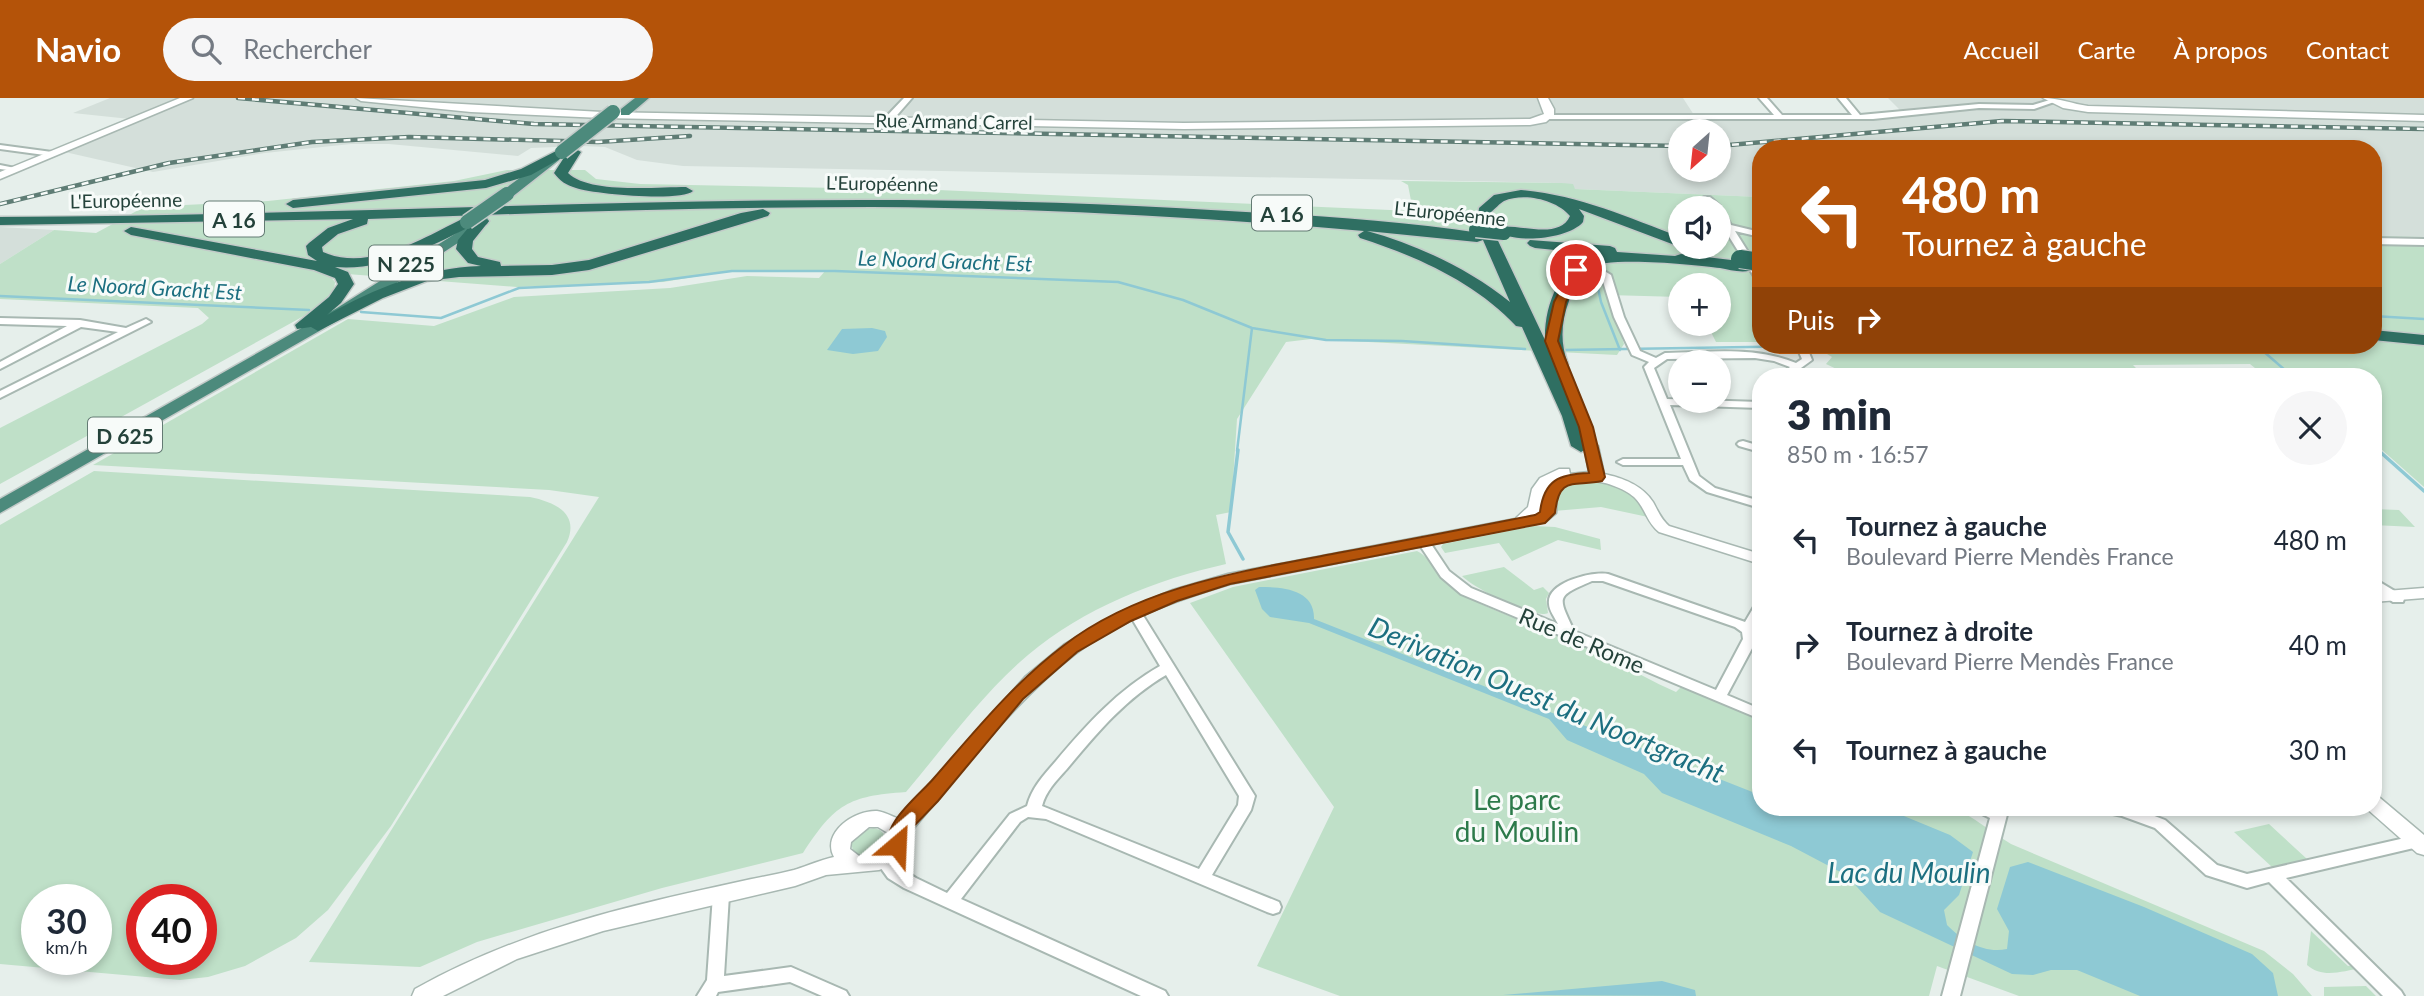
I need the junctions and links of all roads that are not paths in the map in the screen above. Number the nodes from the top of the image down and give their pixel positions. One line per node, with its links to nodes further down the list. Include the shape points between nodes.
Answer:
1 (188, 98): 17 (street)
2 (361, 98): 14 (street, Rue Armand Carrel, via 529,112)
3 (643, 98): 9 (highway, N 225)
4 (908, 98): 14 (street)
5 (1543, 98): 10 (street, via 1550,110)
6 (1763, 98): 11 (street)
7 (1842, 98): 12 (street)
8 (2050, 99): 12 (street, via 2034,107 1975,106); 13 (street, via 2088,109)
9 (624, 105): 16 (highway, N 225)
10 (1548, 117): 11 (street); 14 (street, Rue Armand Carrel, via 1522,123 1277,126)
11 (1780, 117): 12 (street)
12 (1858, 117)
13 (2424, 118)
14 (888, 120)
15 (0, 147): 17 (street)
16 (568, 152): 21 (highway, via 562,177 594,188); 24 (highway, via 526,172 480,185 250,208); 25 (highway, N 225, bridge)
17 (52, 154): 19 (street)
18 (0, 167): 19 (street)
19 (16, 169): 20 (street)
20 (0, 176)
21 (921, 201): 22 (highway, L'Européenne / A 16); 23 (highway, L'Européenne / A 16); 24 (highway, L'Européenne / A 16, via 660,199); 28 (highway, L'Européenne / A 16, via 1114,203); 47 (highway, via 775,211 719,223 586,266 429,276 390,288)
22 (583, 207): 25 (highway, L'Européenne / A 16); 25 (highway, via 640,211 655,216 660,224 649,241 611,256 559,266 516,267 484,264 467,256 465,243)
23 (1218, 215): 28 (highway, L'Européenne / A 16); 53 (highway, via 1342,229 1404,248 1502,303 1519,317)
24 (99, 216): 26 (highway, L'Européenne / A 16)
25 (473, 218): 25 (highway, via 418,246 377,259 336,262 314,252 324,237 360,222 385,217); 26 (highway, L'Européenne / A 16); 42 (highway, N 225); 43 (highway, N 225)
26 (0, 219): 47 (highway, via 128,230 318,266 342,275 346,282 341,294)
27 (1731, 228): 30 (street)
28 (1476, 231): 31 (highway, L'Européenne / A 16)
29 (1731, 231): 38 (street)
30 (1752, 232)
31 (1504, 234): 35 (highway, L'Européenne / A 16); 39 (highway, L'Européenne / A 16); 59 (highway, via 1558,232 1573,225 1577,216 1561,203 1526,197 1501,202 1489,217)
32 (1668, 238): 53 (highway, via 1548,196 1514,194 1490,203 1484,211 1484,226)
33 (2382, 241): 34 (street)
34 (2424, 242)
35 (1668, 251)
36 (1668, 255): 59 (highway, via 1592,260 1576,270 1551,334)
37 (1728, 259): 40 (highway, L'Européenne / A 16)
38 (1752, 260)
39 (1752, 263)
40 (1752, 263)
41 (1606, 275): 54 (street)
42 (378, 289): 47 (highway, D 625)
43 (344, 301): 47 (highway, D 625)
44 (0, 321): 46 (street)
45 (145, 322): 49 (street)
46 (80, 323): 49 (street); 57 (street)
47 (310, 325): 69 (highway, D 625); 71 (highway, D 625)
48 (2382, 329): 50 (highway)
49 (127, 331): 60 (street)
50 (2424, 332)
51 (2382, 336): 52 (highway)
52 (2424, 340)
53 (1538, 344): 64 (highway)
54 (1635, 350): 56 (street)
55 (1806, 354): 58 (street, via 1808,359)
56 (1655, 361): 58 (street, via 1668,356 1760,355); 61 (street, via 1648,369)
57 (0, 366)
58 (1798, 367)
59 (1564, 376): 64 (highway, via 1583,421)
60 (0, 395)
61 (1662, 402): 62 (street); 66 (street)
62 (1752, 405)
63 (1743, 444): 65 (street)
64 (1586, 446): 68 (street)
65 (1752, 447)
66 (1687, 462): 67 (street); 70 (street, via 1694,478 1707,488)
67 (1623, 463)
68 (1590, 474): 72 (street, via 1557,485 1550,493 1544,518); 73 (street, via 1636,484 1669,524)
69 (0, 495)
70 (1752, 502)
71 (0, 507)
72 (1423, 541): 80 (street, via 1228,579); 81 (street, Rue de Rome, via 1456,584)
73 (1752, 556)
74 (2382, 588): 76 (street)
75 (2424, 593): 76 (street)
76 (2395, 597): 77 (street); 78 (street)
77 (2382, 598)
78 (2424, 599)
79 (1557, 609): 81 (street, via 1551,618); 83 (street, via 1557,593 1598,576); 84 (street)
80 (1134, 612): 85 (street); 92 (street, via 1079,643 1038,674 919,808)
81 (1538, 621): 84 (street, Rue de Rome)
82 (1752, 624): 83 (street)
83 (1746, 627): 86 (street, via 1750,639)
84 (1569, 634): 86 (street, Rue de Rome)
85 (1168, 668): 88 (street, via 1130,692 1094,724 1038,793); 99 (street, via 1248,798)
86 (1719, 697): 87 (street, Rue de Rome)
87 (1752, 711)
88 (1034, 810): 99 (street); 101 (street, via 1016,818)
89 (2382, 811): 93 (street)
90 (1999, 816): 103 (street)
91 (2139, 816): 98 (street, via 2160,824 2218,873 2252,882)
92 (892, 827): 94 (street, via 869,819 857,823 843,834); 95 (street, via 896,847)
93 (2421, 844): 98 (street)
94 (839, 846): 96 (street, via 843,857); 97 (street)
95 (883, 860): 96 (street); 101 (street, via 901,878)
96 (857, 865): 97 (street)
97 (809, 873): 100 (street)
98 (2274, 877): 109 (street)
99 (1202, 878): 102 (street)
100 (721, 895): 104 (street); 106 (street, via 536,941 477,965)
101 (950, 901): 105 (street)
102 (1273, 907)
103 (1961, 959): 108 (street)
104 (710, 990): 107 (street, via 792,974)
105 (1156, 995)
106 (423, 996)
107 (840, 996)
108 (1951, 996)
109 (2395, 996)

